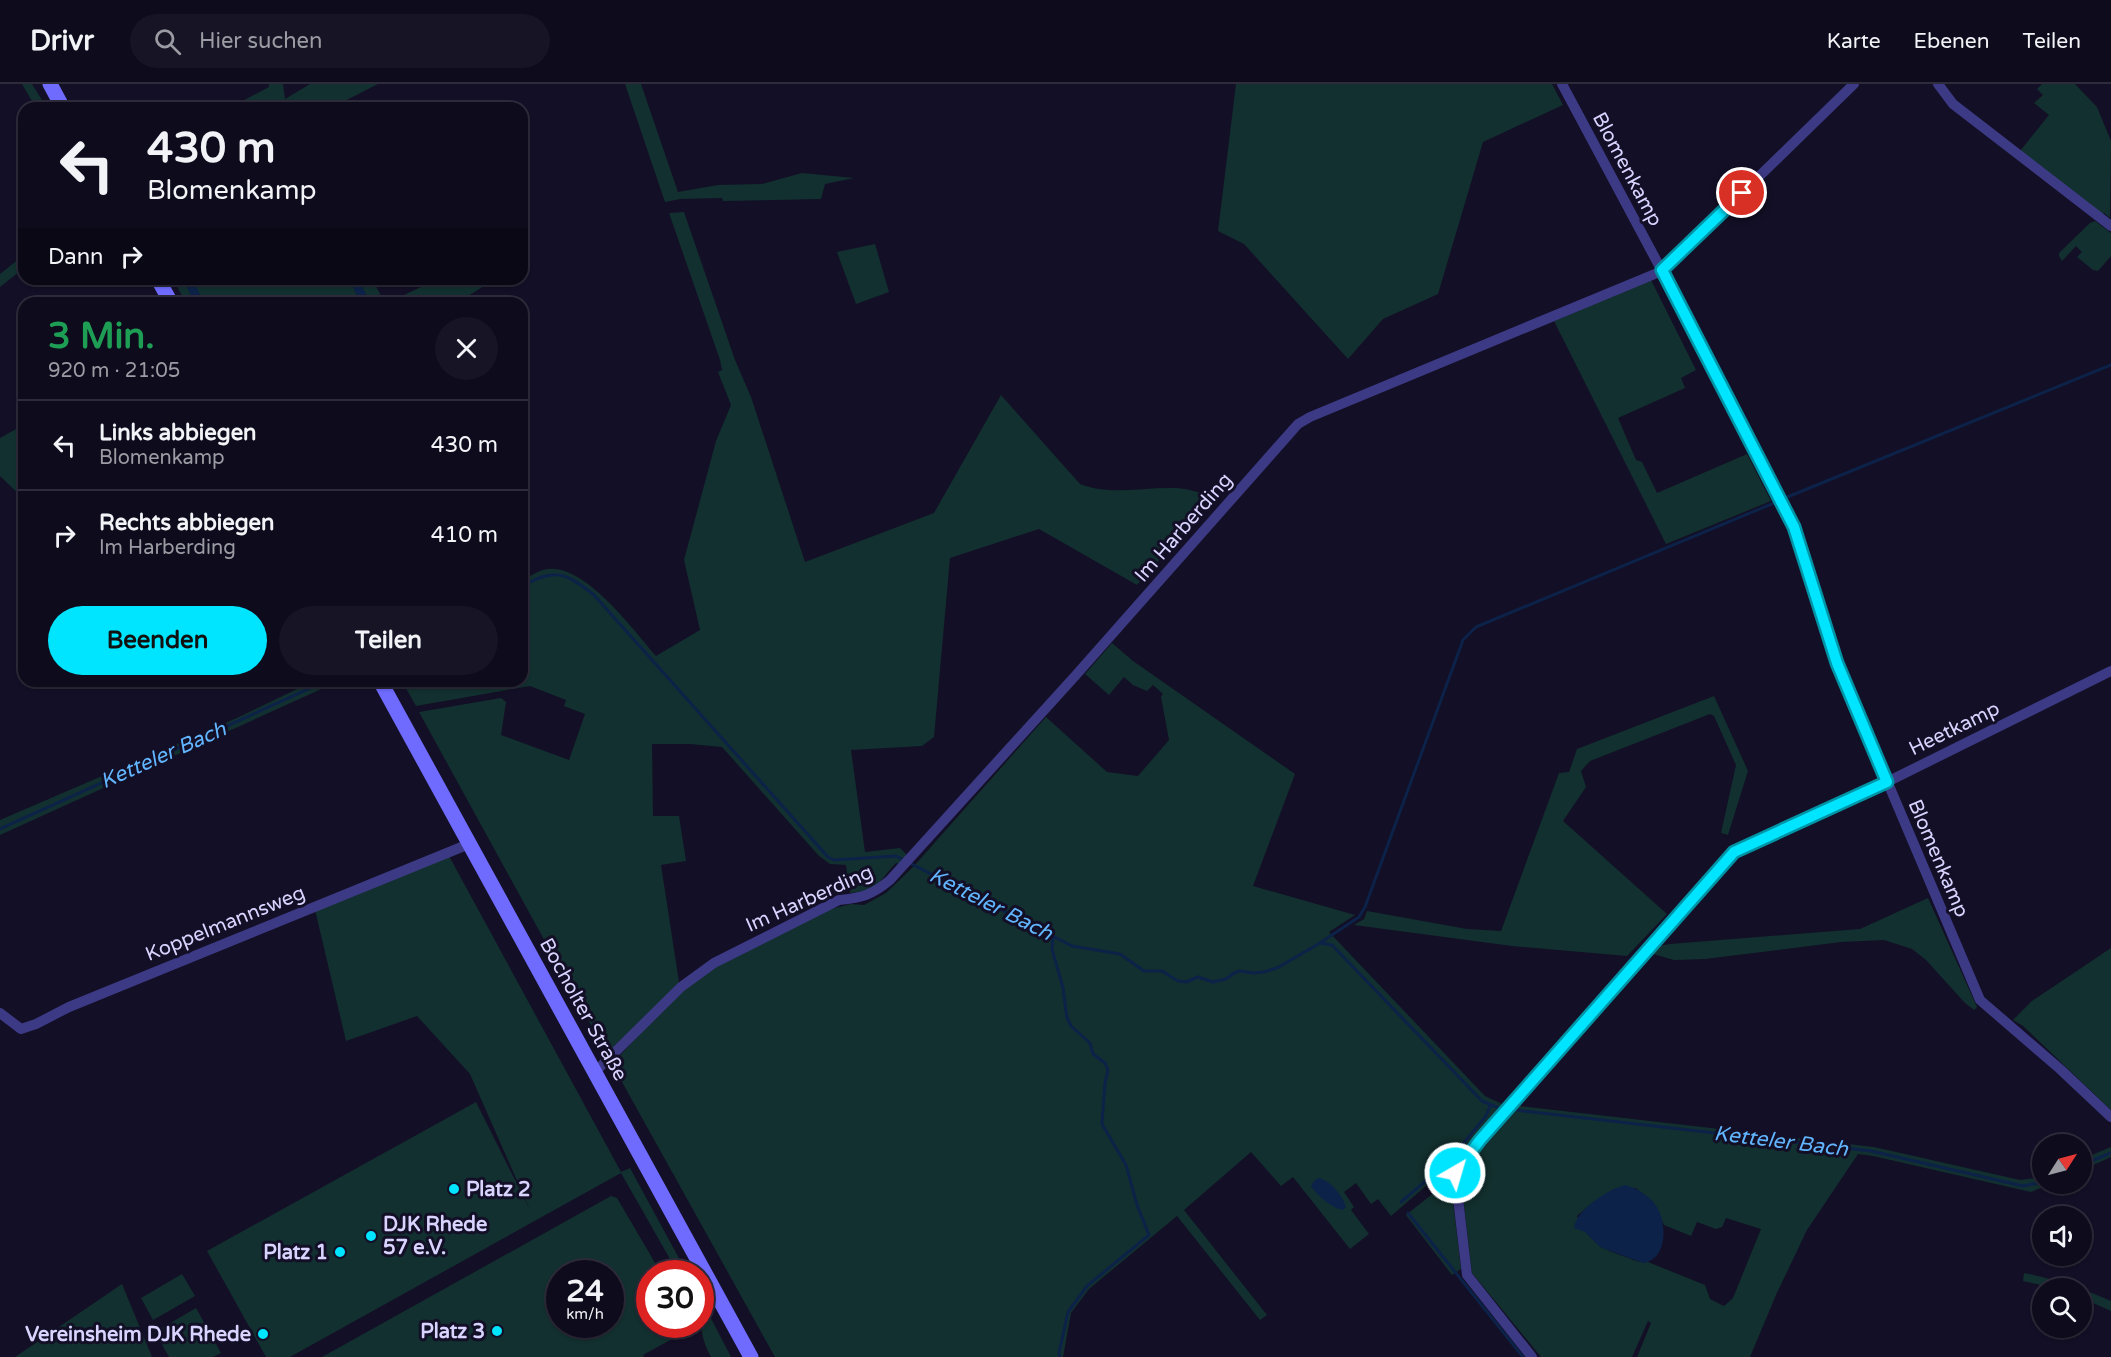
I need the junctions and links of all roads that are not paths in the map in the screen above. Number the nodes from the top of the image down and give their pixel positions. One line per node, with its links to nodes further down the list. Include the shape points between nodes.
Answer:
1 (50, 84): 5 (main road)
2 (1562, 84): 7 (street, Blomenkamp)
3 (1854, 84): 7 (street, Im Harberding)
4 (1938, 84): 6 (street, via 1953,104)
5 (60, 102)
6 (2111, 226)
7 (1662, 270): 10 (street, Blomenkamp, via 1794,527 1837,663); 13 (street, Im Harberding, via 1298,424 1084,666 875,892 839,900 714,963 681,987)
8 (2111, 671): 10 (street, Heetkamp)
9 (383, 687): 11 (main road, Bocholter Straße)
10 (1887, 782): 14 (street, Blomenkamp, via 1980,1000); 16 (street, Heetkamp, via 1734,852 1455,1173 1467,1275)
11 (469, 844): 12 (street, Koppelmannsweg, via 69,1007 36,1024 21,1029); 13 (main road, Bocholter Straße)
12 (0, 1013)
13 (595, 1072): 15 (main road, Bocholter Straße)
14 (2111, 1117)
15 (751, 1357)
16 (1533, 1357)

